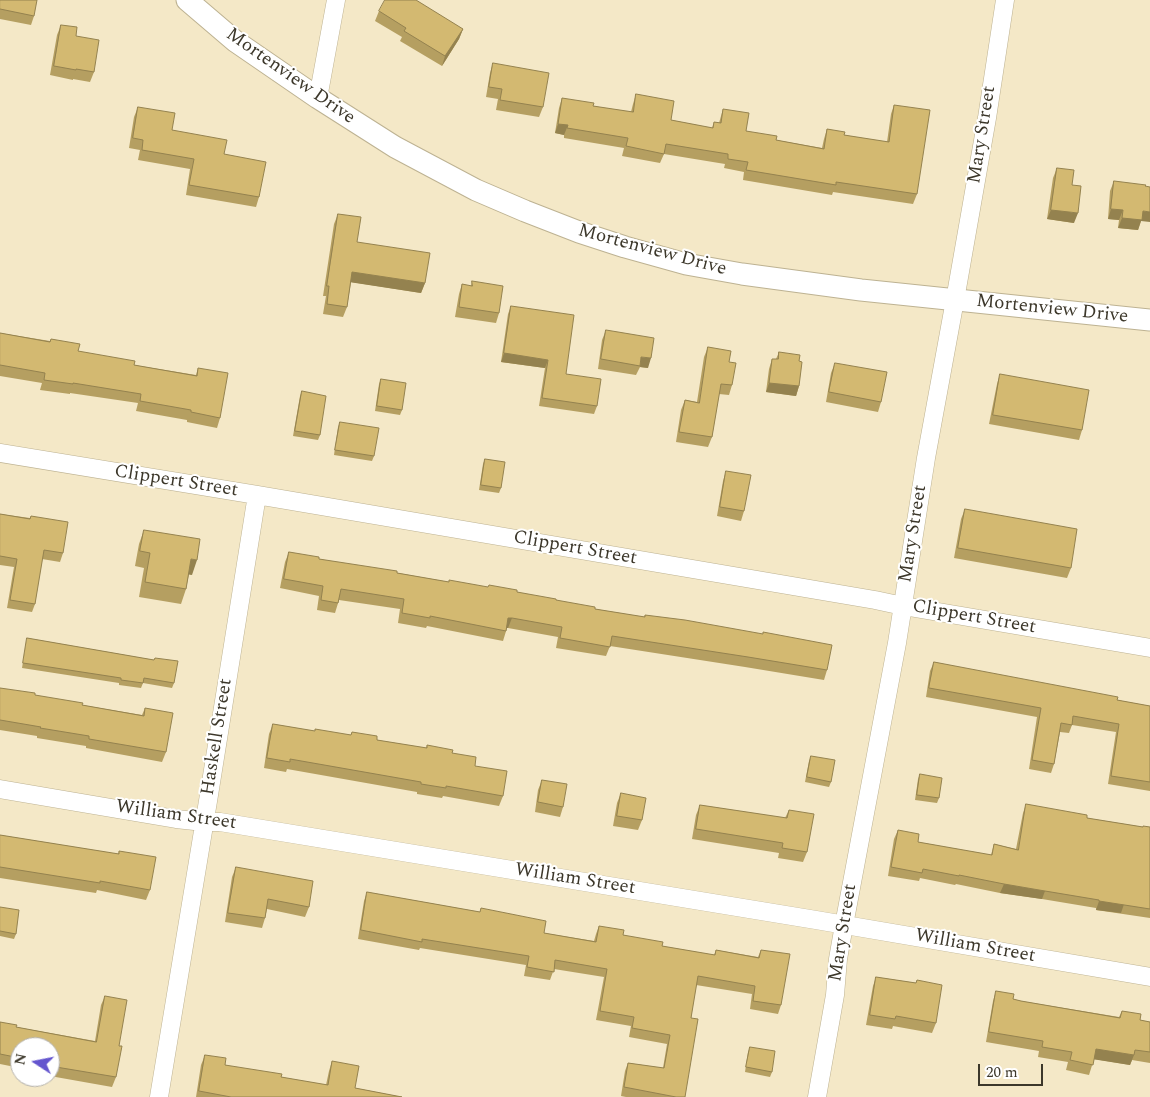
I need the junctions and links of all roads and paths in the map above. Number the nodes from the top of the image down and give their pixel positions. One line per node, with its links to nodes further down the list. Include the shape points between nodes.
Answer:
1 (187, 0): 4 (street, Mortenview Drive, via 235,41)
2 (336, 0): 4 (street)
3 (1005, 0): 5 (street, Mary Street)
4 (318, 98): 5 (street, Mortenview Drive, via 395,148 476,190 534,215 625,247 686,264 742,274)
5 (956, 300): 6 (street, Mortenview Drive); 9 (street, Mary Street, via 926,458)
6 (1150, 320)
7 (0, 453): 8 (street, Clippert Street)
8 (257, 495): 9 (street, Clippert Street); 12 (street, Haskell Street)
9 (903, 606): 10 (street, Clippert Street); 13 (street, Mary Street)
10 (1150, 648)
11 (0, 789): 12 (street, William Street)
12 (204, 822): 13 (street, William Street, via 220,822); 15 (street, Haskell Street)
13 (844, 925): 14 (street, William Street); 16 (street, Mary Street)
14 (1150, 977)
15 (158, 1097)
16 (818, 1097)

